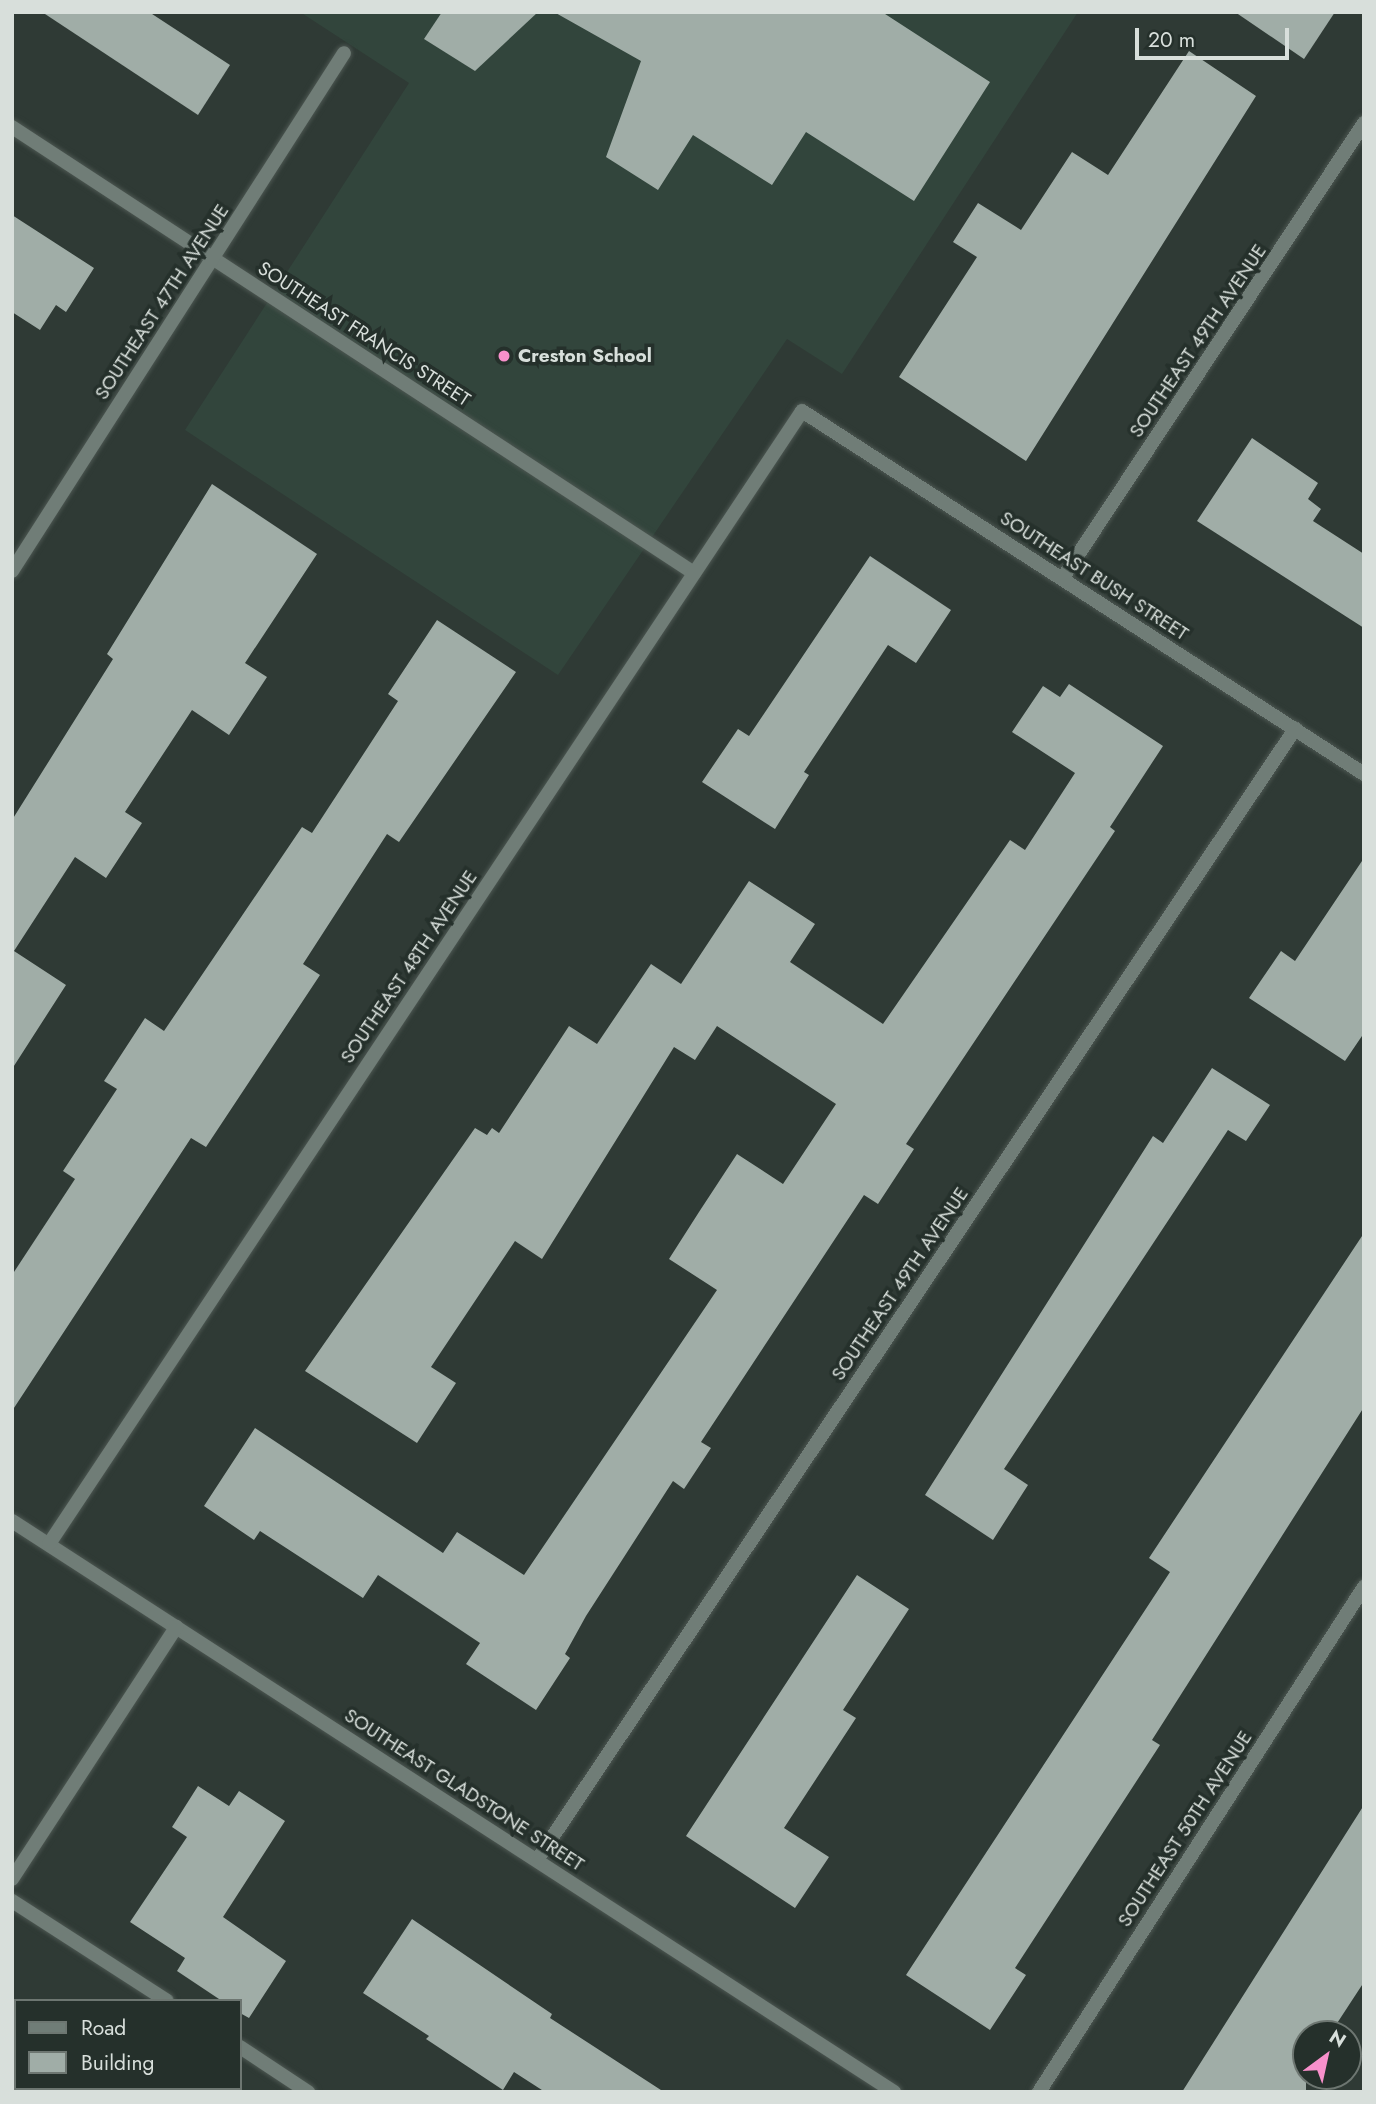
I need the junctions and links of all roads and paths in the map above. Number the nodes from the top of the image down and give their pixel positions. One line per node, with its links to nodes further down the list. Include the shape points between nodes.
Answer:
1 (344, 53): 4 (street, SOUTHEAST 47TH AVENUE)
2 (1364, 123): 8 (street, SOUTHEAST 49TH AVENUE)
3 (12, 127): 4 (street, SOUTHEAST FRANCIS STREET)
4 (213, 258): 6 (street, SOUTHEAST 47TH AVENUE); 7 (street, SOUTHEAST FRANCIS STREET)
5 (802, 411): 7 (street, SOUTHEAST 48TH AVENUE); 8 (street, SOUTHEAST BUSH STREET)
6 (12, 571)
7 (694, 573): 12 (street, SOUTHEAST 48TH AVENUE)
8 (1062, 579): 9 (street, SOUTHEAST BUSH STREET)
9 (1294, 729): 10 (street, SOUTHEAST BUSH STREET); 15 (street, SOUTHEAST 49TH AVENUE)
10 (1364, 774)
11 (12, 1521): 12 (street, SOUTHEAST GLADSTONE STREET)
12 (49, 1544): 14 (street, SOUTHEAST GLADSTONE STREET)
13 (1364, 1587): 22 (street, SOUTHEAST 50TH AVENUE)
14 (176, 1627): 15 (street, SOUTHEAST GLADSTONE STREET); 16 (street)
15 (537, 1860): 21 (street, SOUTHEAST GLADSTONE STREET)
16 (12, 1879)
17 (12, 1900): 18 (street)
18 (164, 1999)
19 (242, 2048): 20 (street)
20 (309, 2092)
21 (894, 2092)
22 (1039, 2092)

